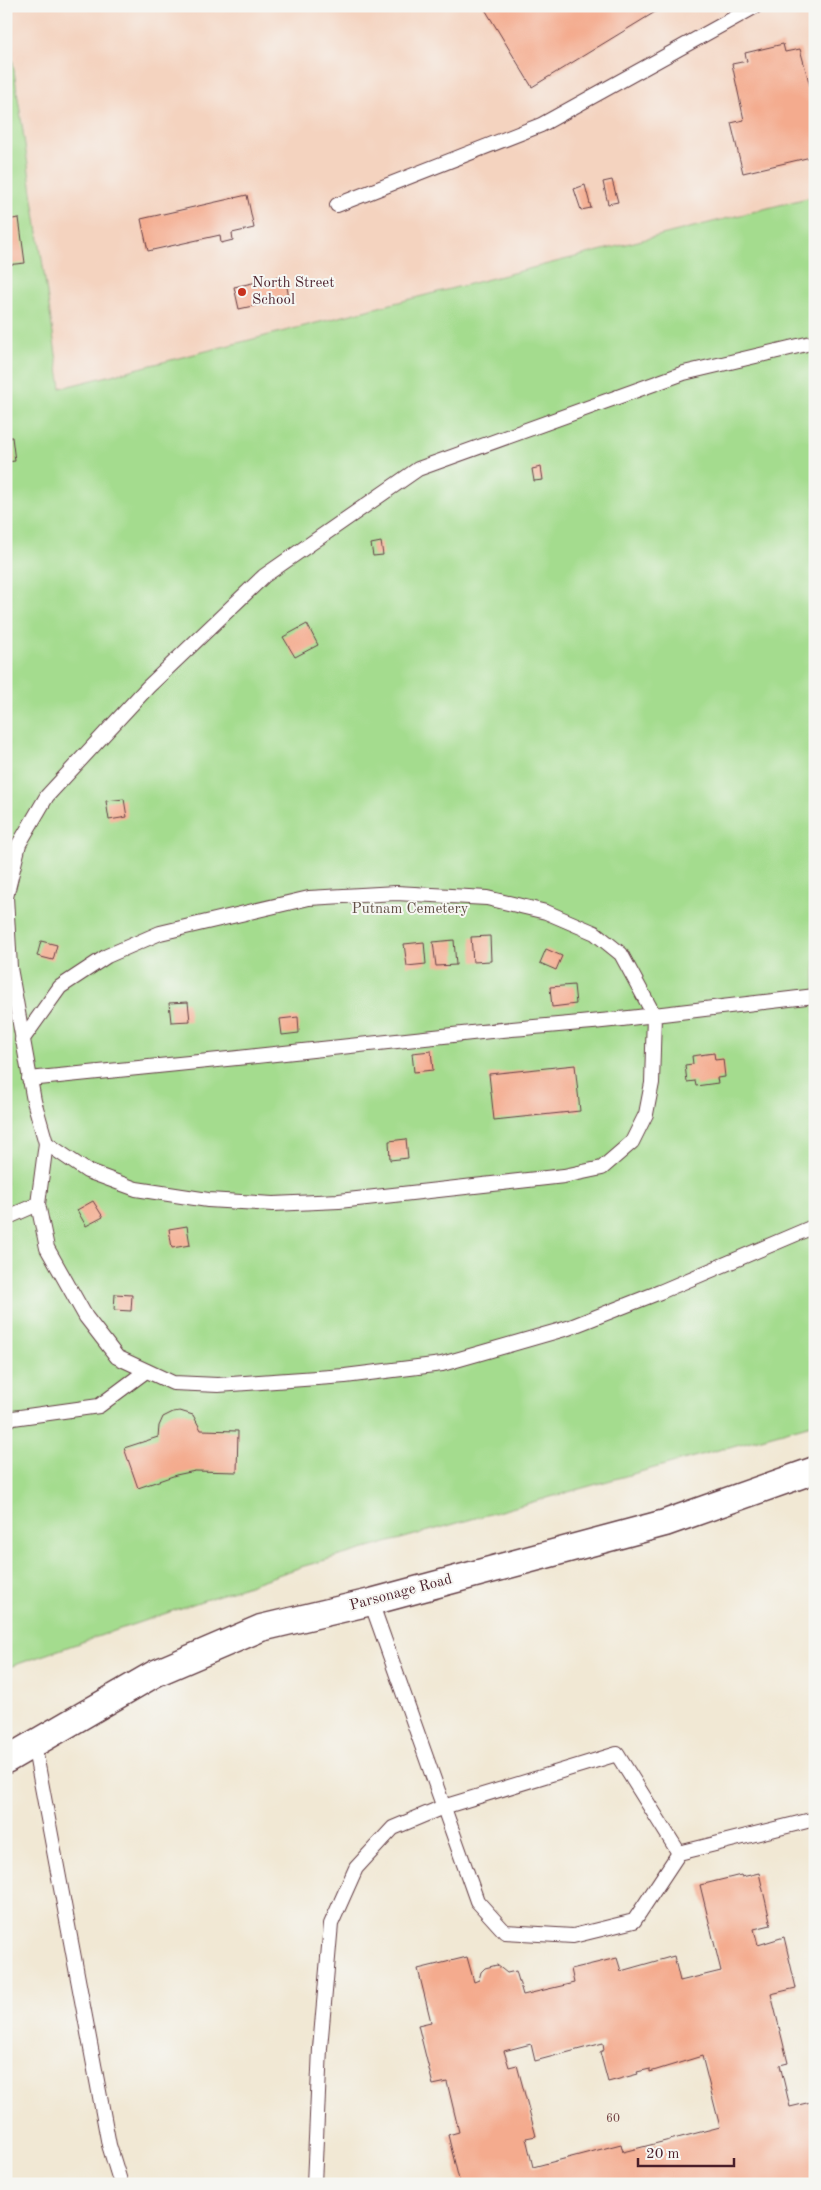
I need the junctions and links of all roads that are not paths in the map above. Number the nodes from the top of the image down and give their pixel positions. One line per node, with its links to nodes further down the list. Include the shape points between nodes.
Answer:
1 (756, 6): 2 (lane, via 541,125)
2 (337, 205)
3 (815, 342): 6 (lane, via 684,374 418,469 264,576 148,687 48,796 19,844 6,897 10,968)
4 (815, 996): 5 (lane)
5 (654, 1015): 6 (lane, via 621,954 595,933 546,912 487,898 396,894 309,898 160,933 107,956 60,987); 7 (lane); 8 (lane, via 652,1083 646,1114 632,1142 602,1168 564,1176 339,1201 273,1204 208,1200 136,1189 87,1171)
6 (22, 1040): 7 (lane)
7 (29, 1079): 8 (lane)
8 (46, 1143): 9 (lane)
9 (38, 1204): 10 (lane); 12 (lane, via 47,1248 86,1317 117,1358)
10 (6, 1218)
11 (815, 1226): 12 (lane, via 568,1328 442,1364 345,1376 218,1385 173,1383)
12 (146, 1371): 13 (lane, via 98,1406)
13 (6, 1419)
14 (815, 1470): 15 (street, Parsonage Road, via 664,1523)
15 (371, 1602): 16 (street, Parsonage Road, via 261,1628 156,1673); 18 (lane)
16 (34, 1744): 17 (street, Parsonage Road); 21 (lane, via 109,2145)
17 (6, 1760)
18 (443, 1807): 20 (lane, via 617,1754); 20 (lane, via 476,1901 504,1932 573,1936 634,1921); 22 (lane, via 393,1828 356,1868 331,1924 320,2048)
19 (815, 1819): 20 (lane)
20 (679, 1853)
21 (121, 2184)
22 (314, 2184)

